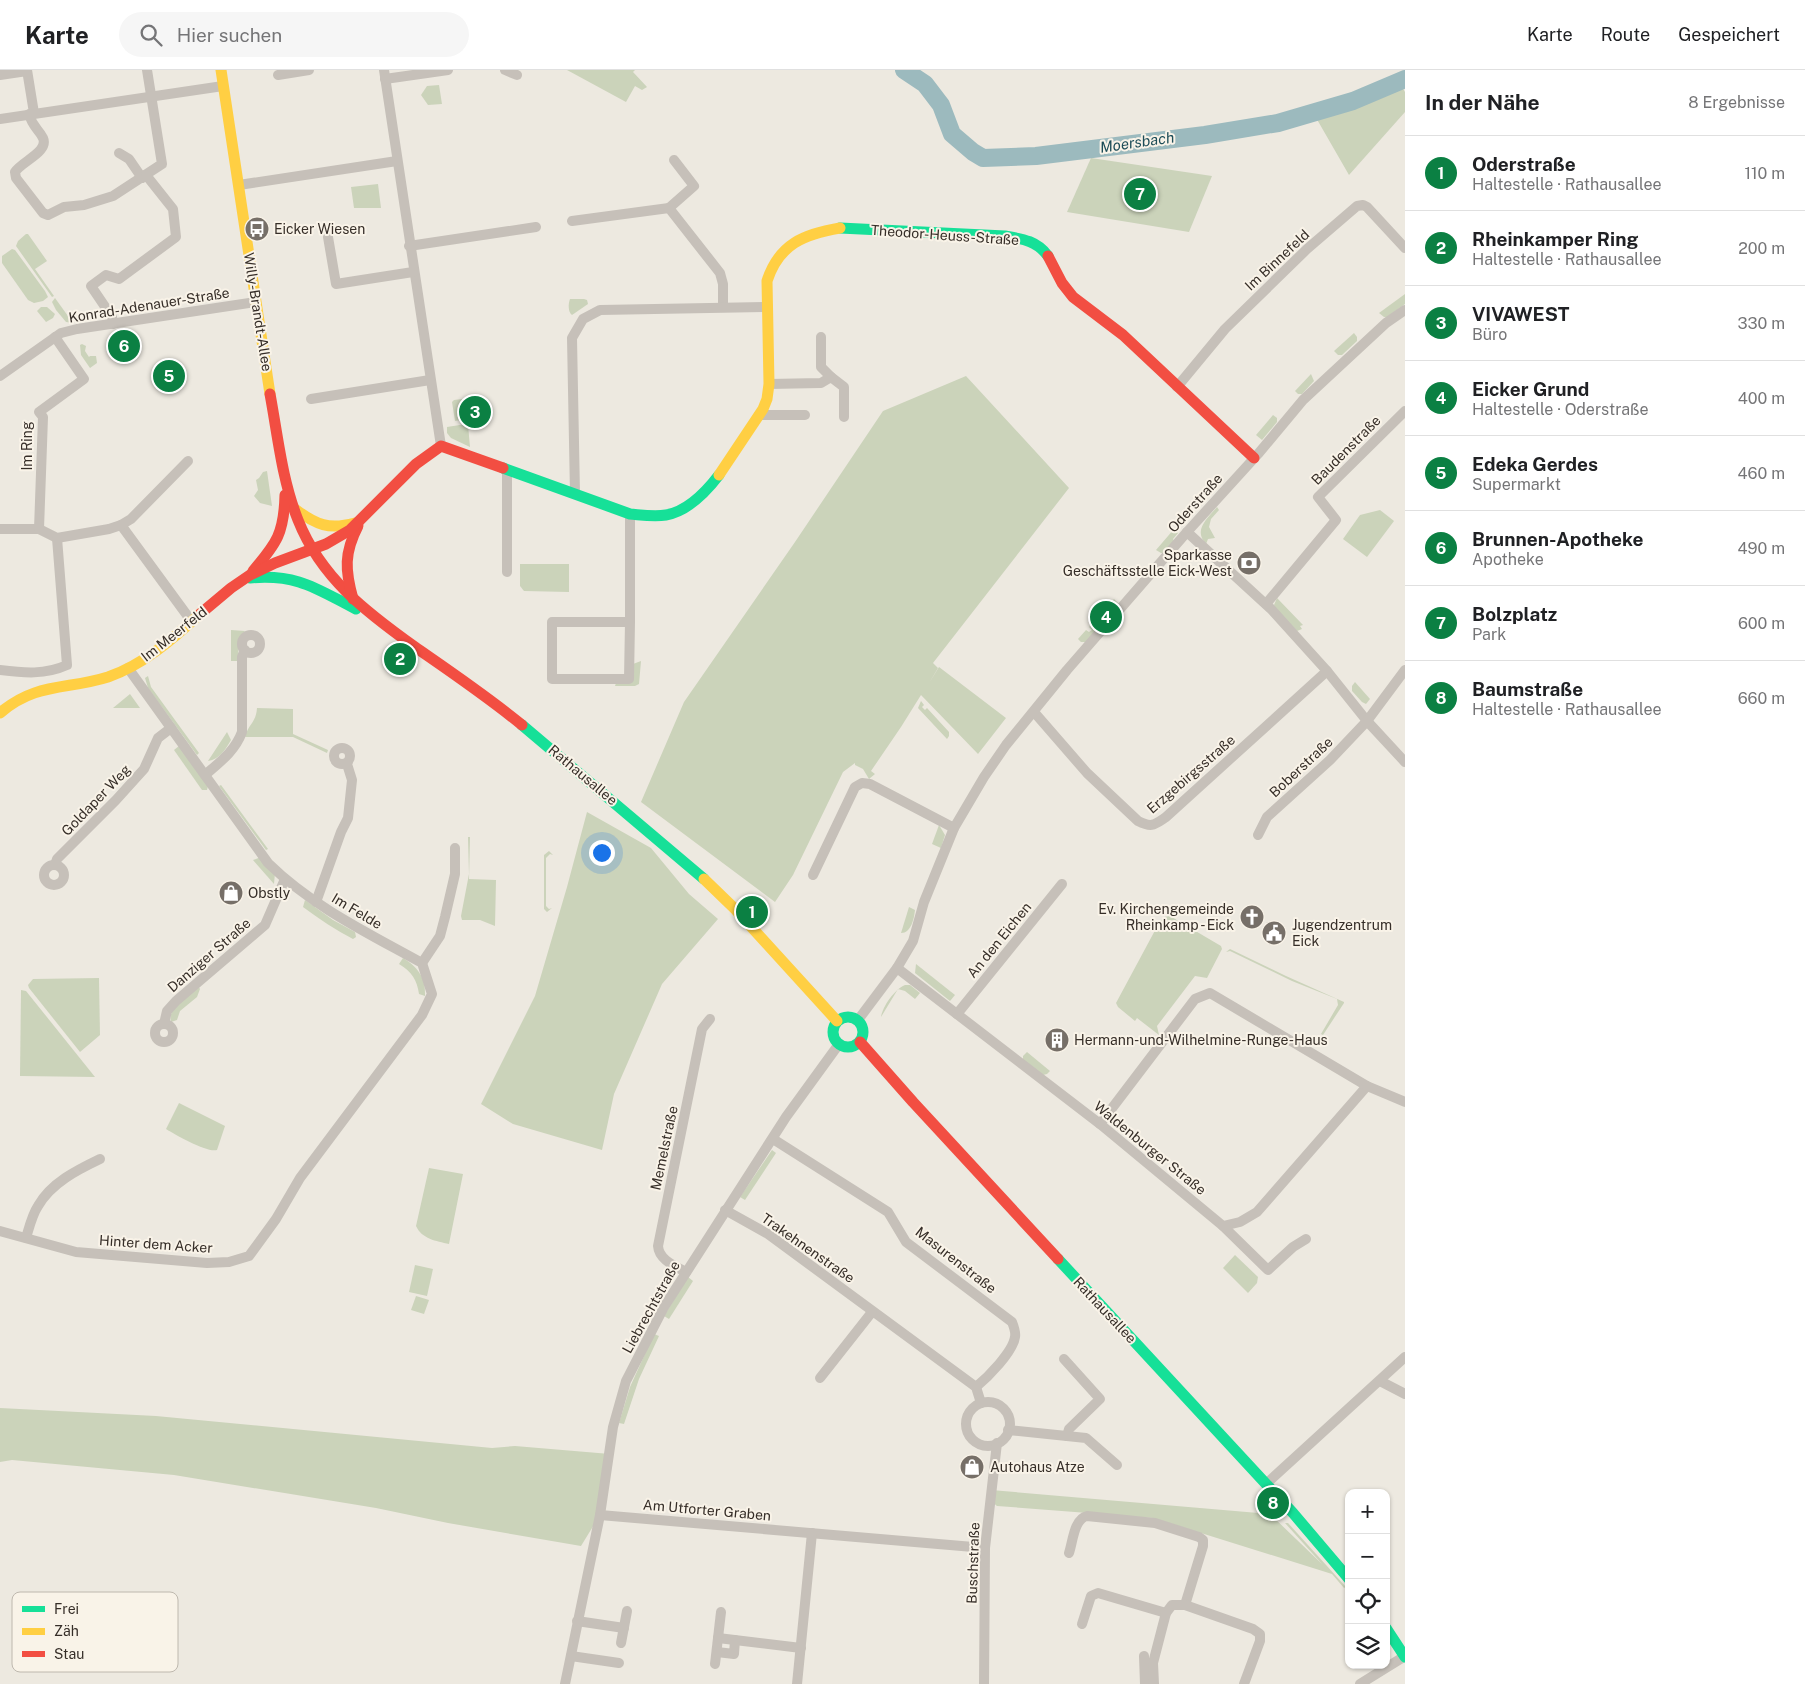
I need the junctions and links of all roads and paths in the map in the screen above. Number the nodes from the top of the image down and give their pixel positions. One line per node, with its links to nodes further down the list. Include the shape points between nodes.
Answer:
1 (147, 70): 12 (street)
2 (221, 70): 11 (street, Willy-Brandt-Allee)
3 (309, 70): 8 (street)
4 (448, 70): 9 (street)
5 (505, 70): 10 (street)
6 (27, 71): 7 (street); 13 (street)
7 (0, 75)
8 (278, 75)
9 (384, 75): 17 (street)
10 (517, 76)
11 (223, 86): 12 (street); 19 (street, Willy-Brandt-Allee)
12 (151, 96): 13 (street); 18 (street, via 162,164)
13 (32, 114): 14 (street); 18 (street, via 32,125 44,144 42,150 18,166 15,172 16,178 48,215 64,207 113,196)
14 (0, 119)
15 (119, 153): 18 (street, via 129,159)
16 (674, 160): 20 (street, via 694,186)
17 (397, 161): 19 (street); 24 (street)
18 (144, 177): 31 (street, via 173,209 176,238 119,279 106,275 91,286 112,317)
19 (239, 185): 27 (street, Willy-Brandt-Allee)
20 (669, 208): 21 (street); 28 (street, via 720,273)
21 (572, 221)
22 (536, 227): 24 (street)
23 (328, 237): 26 (street, via 336,284)
24 (409, 246): 26 (street)
25 (1405, 248): 38 (street, Im Binnefeld, via 1367,207 1357,206 1307,249 1225,329)
26 (413, 272): 36 (street)
27 (256, 302): 31 (street, Konrad-Adenauer-Straße); 48 (street, Willy-Brandt-Allee)
28 (723, 307): 29 (street); 49 (street, via 600,310 583,319 572,338)
29 (768, 307): 37 (street, Theodor-Heuss-Straße); 38 (street, Theodor-Heuss-Straße, via 770,267 800,238 816,232 839,228 1022,239 1040,246 1073,297 1123,336)
30 (1405, 310): 45 (street, Oderstraße, via 1386,323 1303,400)
31 (113, 324): 33 (street, Konrad-Adenauer-Straße, via 77,329)
32 (821, 337): 35 (street, via 822,367)
33 (55, 338): 34 (street, Konrad-Adenauer-Straße); 55 (street, Im Ring, via 84,379 39,412 42,417)
34 (0, 376)
35 (831, 377): 37 (street, via 822,383); 43 (street, via 844,387)
36 (430, 380): 39 (street); 44 (street)
37 (769, 384): 41 (street, Theodor-Heuss-Straße, via 767,400)
38 (1177, 387): 45 (street, Theodor-Heuss-Straße)
39 (311, 399)
40 (1405, 411): 62 (street, Baudenstraße, via 1318,497 1336,520)
41 (760, 415): 42 (street); 51 (street, Theodor-Heuss-Straße, via 722,474 699,498 670,514)
42 (805, 415)
43 (844, 417)
44 (441, 446): 47 (street, Theodor-Heuss-Straße); 52 (street, via 427,453)
45 (1254, 458): 56 (street, Oderstraße)
46 (188, 461): 53 (street, via 131,519)
47 (508, 470): 49 (street, Theodor-Heuss-Straße); 59 (street)
48 (285, 482): 50 (street, Willy-Brandt-Allee); 60 (street, via 281,533)
49 (575, 494): 51 (street, Theodor-Heuss-Straße)
50 (293, 507): 52 (street, via 319,525 340,526); 58 (street, Willy-Brandt-Allee)
51 (630, 514): 65 (street)
52 (361, 521): 58 (street, via 340,537); 61 (street, via 345,558)
53 (121, 525): 57 (street); 64 (street)
54 (0, 529): 55 (street)
55 (39, 529): 57 (street)
56 (1187, 532): 62 (street); 71 (street, Oderstraße)
57 (57, 538): 68 (street, via 67,665 33,674)
58 (312, 548): 60 (street, Im Meerfeld); 61 (street, Rathausallee, via 325,570)
59 (508, 572)
60 (247, 577): 63 (street, via 300,580); 64 (street, Im Meerfeld)
61 (353, 599): 63 (street, Rathausallee)
62 (1266, 604): 70 (street)
63 (375, 618): 91 (street, Rathausallee, via 509,714 630,814 736,909)
64 (192, 622): 67 (street, Im Meerfeld, via 154,653)
65 (630, 622): 65 (street, via 552,622 552,679 630,679)
66 (245, 650): 77 (street, via 242,657 242,732 225,759)
67 (128, 668): 72 (street, Im Meerfeld, via 104,678 32,693 14,701); 74 (street, Im Felde)
68 (0, 670)
69 (1405, 670): 73 (street, Boberstraße)
70 (1326, 671): 71 (street, Erzgebirgsstraße, via 1153,826 1138,821 1087,773); 73 (street)
71 (1034, 712): 78 (street, Oderstraße, via 1006,744)
72 (0, 713)
73 (1367, 721): 75 (street); 79 (street, Boberstraße, via 1330,760 1267,817)
74 (171, 728): 77 (street, Im Felde); 81 (street, Goldaper Weg, via 158,738 144,769 57,859)
75 (1405, 762)
76 (347, 764): 85 (street, via 352,780 348,818)
77 (205, 775): 83 (street, Im Felde, via 268,863)
78 (954, 828): 82 (street, via 870,784 862,783 855,787); 87 (street, Oderstraße, via 912,940)
79 (1258, 835)
80 (455, 848): 86 (street, via 455,874 440,936)
81 (55, 865)
82 (812, 875)
83 (285, 879): 85 (street, Im Felde); 92 (street, Danziger Straße, via 265,925 176,1001 167,1011)
84 (1062, 884): 88 (street, An den Eichen)
85 (316, 902): 86 (street, Im Felde)
86 (422, 963): 103 (street, Hinter dem Acker, via 432,994 422,1015 300,1178 249,1256 207,1263 76,1252)
87 (897, 968): 88 (street, Waldenburger Straße); 90 (street, Oderstraße)
88 (957, 1014): 97 (street, Waldenburger Straße)
89 (710, 1019): 105 (street, Memelstraße, via 702,1029 658,1246 664,1259)
90 (858, 1020): 91 (street, via 845,1017); 93 (street, via 863,1031)
91 (837, 1021): 94 (street, via 833,1035)
92 (164, 1024)
93 (860, 1042): 94 (street, via 850,1047); 118 (street, Rathausallee)
94 (839, 1044): 98 (street, Liebrechtstraße)
95 (1367, 1086): 96 (street); 97 (street, via 1210,993 1195,998); 101 (street, via 1257,1212 1240,1222)
96 (1405, 1102)
97 (1100, 1124): 101 (street, Waldenburger Straße)
98 (773, 1139): 100 (street, Liebrechtstraße); 111 (street, Masurenstraße, via 888,1212 906,1242 1012,1322 1015,1340 991,1374)
99 (100, 1159): 103 (street, via 73,1172 38,1205)
100 (725, 1210): 105 (street, Liebrechtstraße); 106 (street, Trakehnenstraße, via 768,1234)
101 (1223, 1226): 104 (street, Waldenburger Straße, via 1268,1270)
102 (0, 1232): 103 (street, Hinter dem Acker)
103 (26, 1238)
104 (1306, 1239)
105 (686, 1272): 119 (street, Liebrechtstraße, via 626,1381 613,1427)
106 (872, 1312): 109 (street); 111 (street, Trakehnenstraße)
107 (1405, 1357): 110 (street)
108 (1064, 1359): 115 (street, via 1100,1398 1069,1429)
109 (820, 1378)
110 (1380, 1381): 112 (street); 118 (street)
111 (976, 1387): 113 (street)
112 (1405, 1394)
113 (981, 1403): 114 (street, via 989,1402 1003,1408 1008,1415); 116 (street, via 970,1411 967,1431 983,1445)
114 (1008, 1430): 115 (street); 116 (street)
115 (1067, 1436): 117 (street, via 1086,1438)
116 (997, 1443): 121 (street, Buschstraße)
117 (1117, 1465)
118 (1266, 1484): 123 (street, Rathausallee)
119 (600, 1515): 120 (street, Am Utforter Graben); 128 (street, Liebrechtstraße)
120 (812, 1533): 121 (street, Am Utforter Graben); 135 (street)
121 (985, 1548): 144 (street, Buschstraße)
122 (1069, 1553): 124 (street, via 1078,1521 1088,1516 1154,1523 1199,1537 1203,1546)
123 (1345, 1574)
124 (1185, 1605): 127 (street, via 1172,1605); 147 (street, via 1260,1634)
125 (627, 1611): 130 (street)
126 (721, 1612): 132 (street)
127 (1166, 1613): 129 (street, via 1098,1593 1091,1596); 146 (street, via 1153,1663)
128 (577, 1621): 130 (street); 137 (street, Liebrechtstraße)
129 (1082, 1624)
130 (624, 1628): 134 (street)
131 (1390, 1634): 139 (street)
132 (718, 1638): 133 (street); 136 (street)
133 (735, 1640): 135 (street); 136 (street, via 734,1654)
134 (621, 1642)
135 (801, 1648): 143 (street)
136 (717, 1652): 141 (street)
137 (571, 1656): 140 (street); 142 (street, Liebrechtstraße)
138 (1144, 1656): 145 (street)
139 (1405, 1657): 148 (street)
140 (619, 1663)
141 (715, 1664)
142 (565, 1684)
143 (797, 1684)
144 (984, 1684)
145 (1145, 1684)
146 (1154, 1684)
147 (1244, 1684)
148 (1360, 1684)

